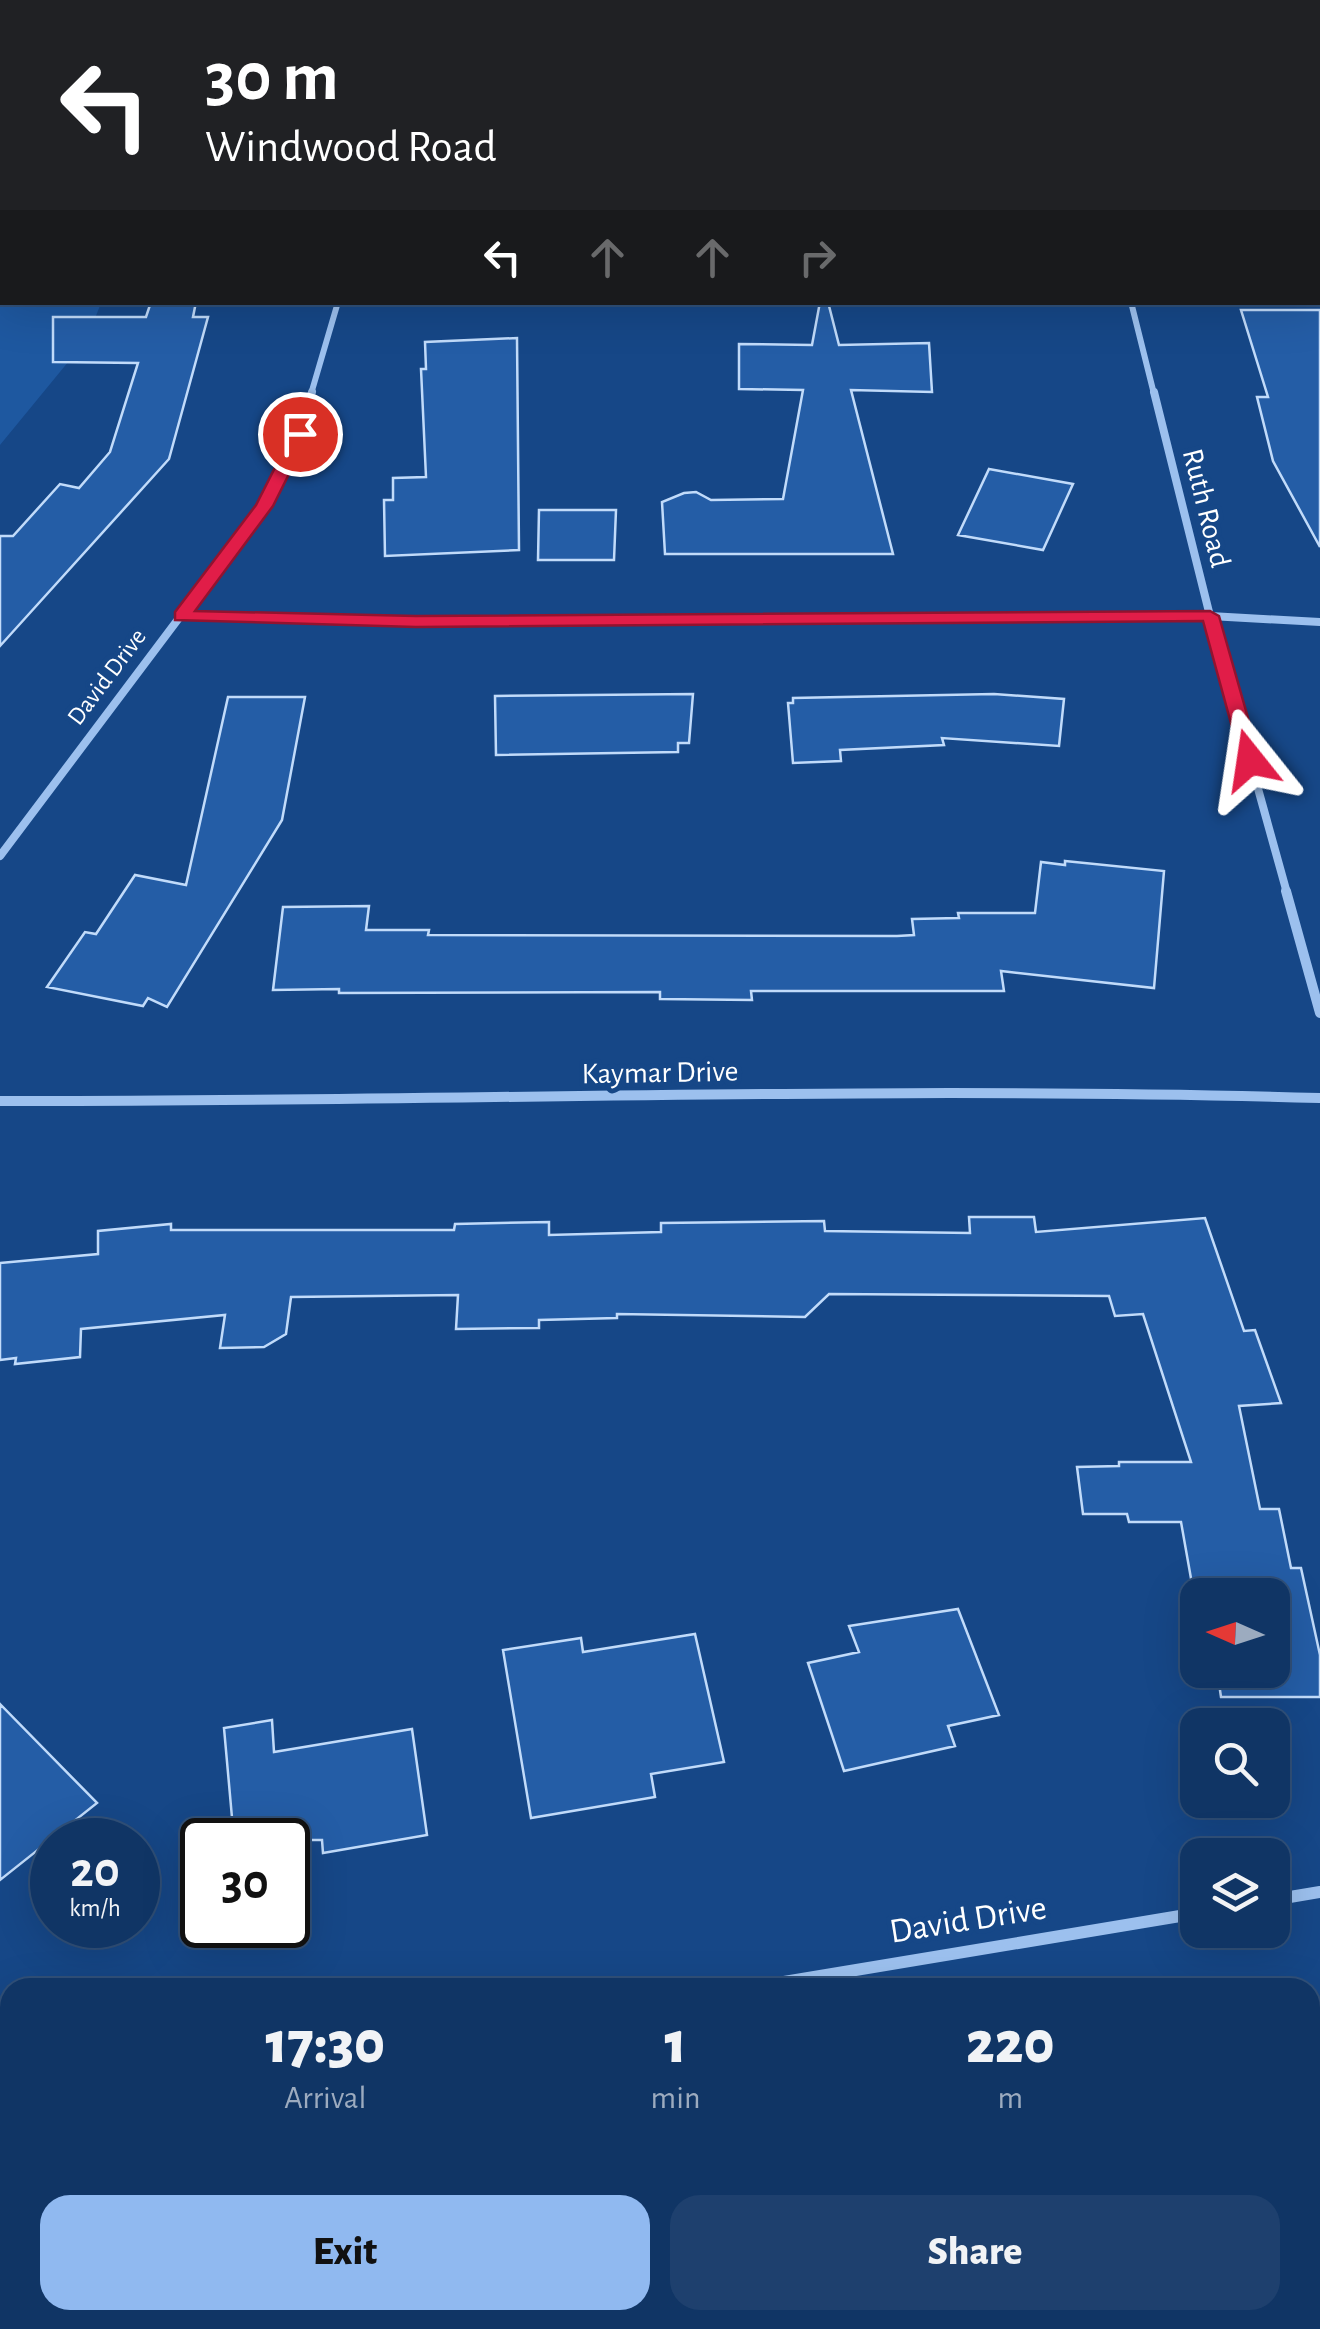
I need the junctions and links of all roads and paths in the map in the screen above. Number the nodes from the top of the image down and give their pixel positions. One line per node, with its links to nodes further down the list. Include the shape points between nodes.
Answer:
1 (337, 305): 3 (street, David Drive, via 300,434 264,506)
2 (1133, 305): 4 (street, Ruth Road)
3 (182, 616): 4 (street); 6 (street, David Drive)
4 (1210, 616): 5 (street); 7 (street, Ruth Road)
5 (1320, 622)
6 (0, 856)
7 (1320, 1014)
8 (1320, 1098): 9 (street, Kaymar Drive, via 1122,1092)
9 (0, 1101)
10 (1320, 1892): 11 (street)
11 (1290, 1897)
12 (1180, 1915): 13 (street, David Drive)
13 (807, 1978)

